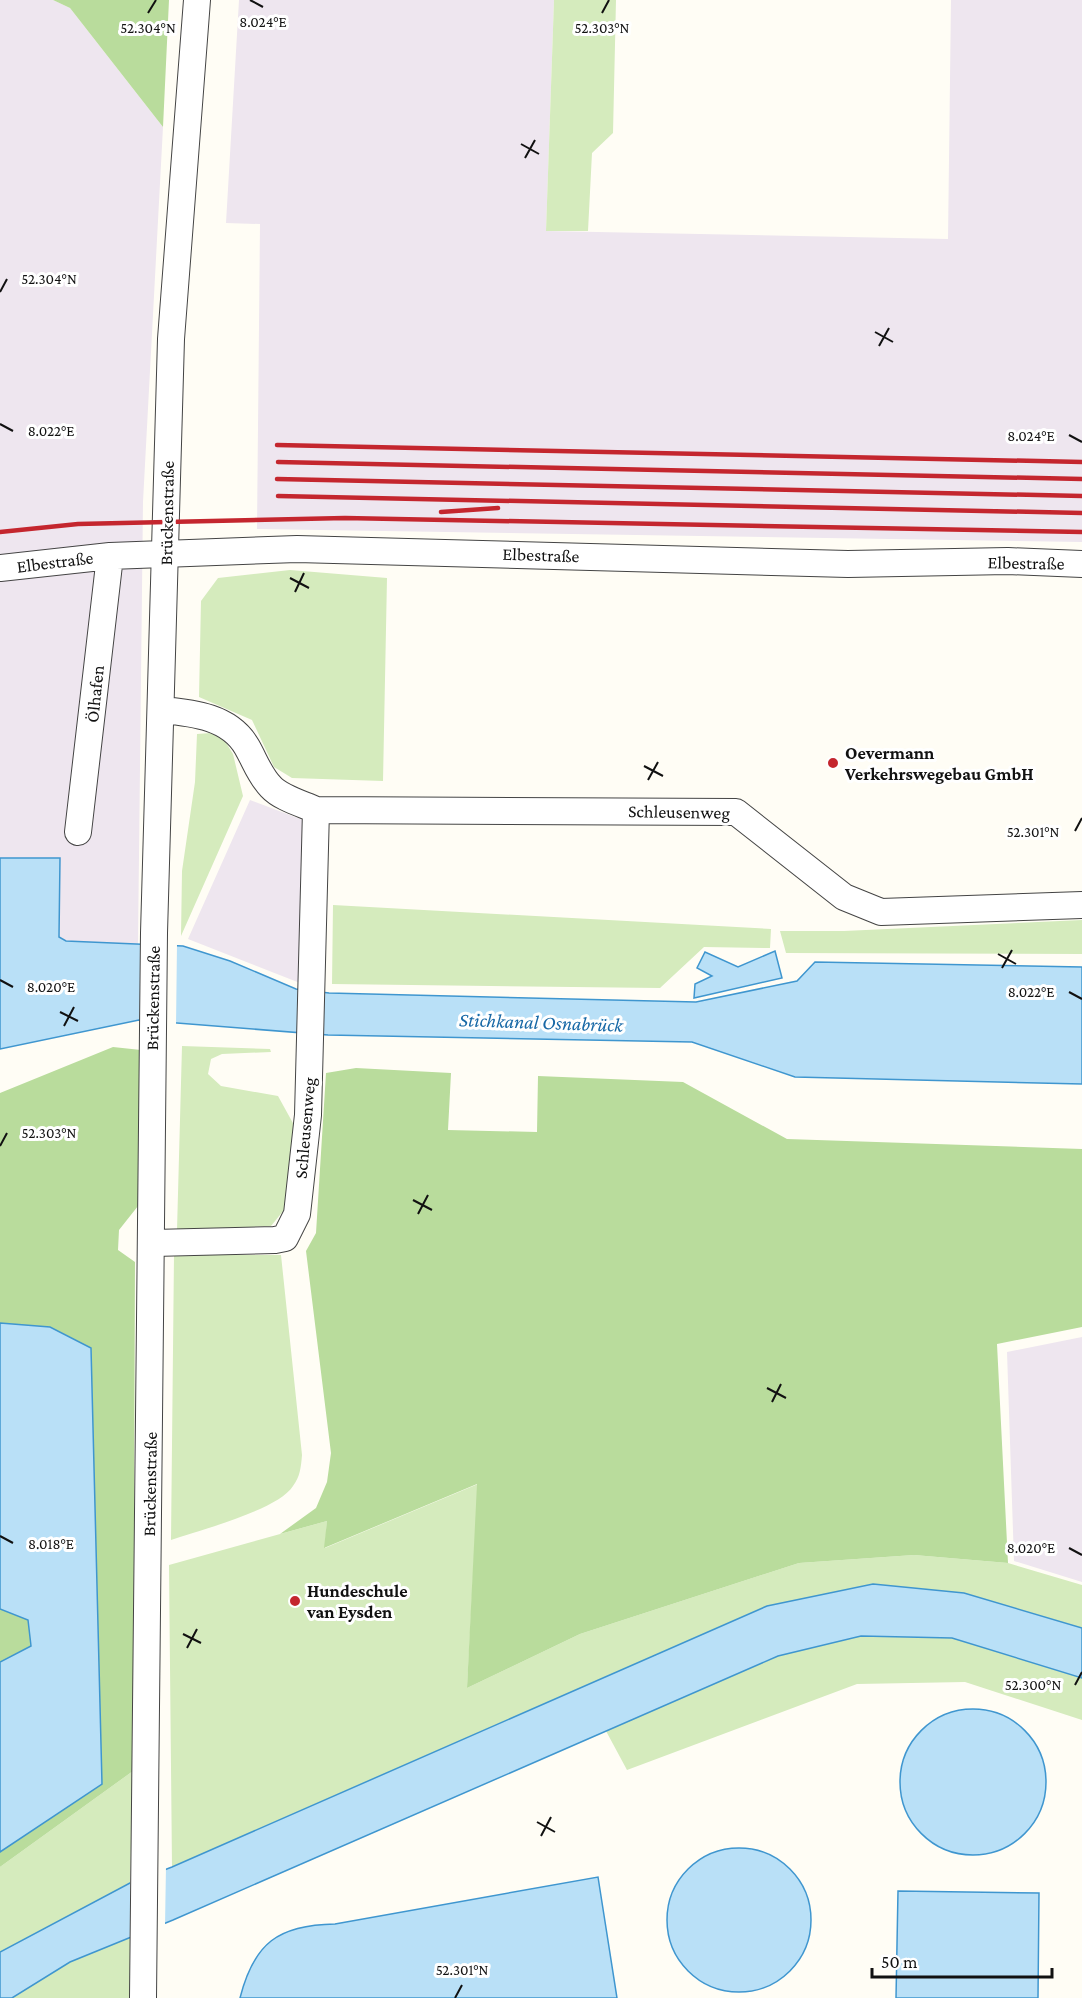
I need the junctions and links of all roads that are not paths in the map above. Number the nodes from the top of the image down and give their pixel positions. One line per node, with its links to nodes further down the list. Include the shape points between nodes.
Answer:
1 (197, 0): 2 (street, Brückenstraße, via 171,339)
2 (166, 553): 3 (street, Elbestraße); 4 (street, Elbestraße, via 297,549 848,564); 6 (street, Brückenstraße)
3 (110, 556): 5 (street, Elbestraße); 8 (street, Ölhafen)
4 (1082, 564)
5 (0, 568)
6 (162, 710): 7 (street, Schleusenweg, via 191,713 232,729 272,789); 10 (street, Brückenstraße, via 152,1050)
7 (316, 810): 9 (street, Schleusenweg, via 736,812 844,897 881,912); 10 (street, Schleusenweg, via 312,1035 297,1215 285,1238 275,1240)
8 (78, 832)
9 (1082, 905)
10 (153, 1243): 11 (street, Brückenstraße)
11 (143, 1988)

